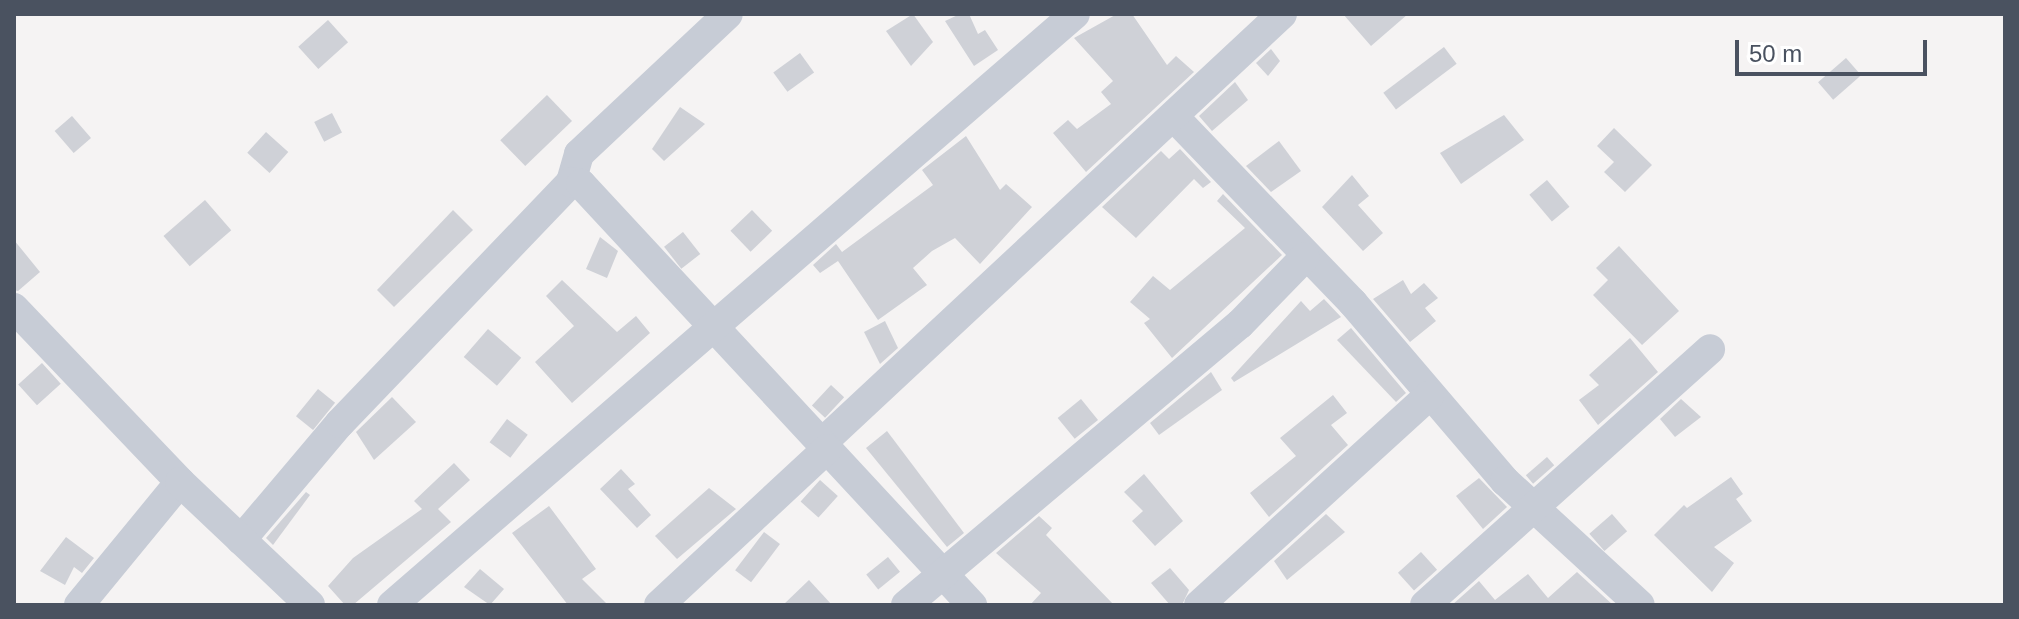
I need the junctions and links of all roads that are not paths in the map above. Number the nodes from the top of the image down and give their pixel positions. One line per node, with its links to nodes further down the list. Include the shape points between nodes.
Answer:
1 (728, 14): 5 (street, via 579,154)
2 (1075, 14): 8 (street)
3 (1282, 14): 4 (street)
4 (1175, 118): 6 (street); 11 (street)
5 (571, 182): 8 (street, via 581,184); 14 (street, via 340,423)
6 (1305, 257): 10 (street, via 1353,303); 15 (street, via 1240,324)
7 (14, 308): 12 (street)
8 (710, 323): 11 (street); 18 (street)
9 (1710, 349): 13 (street)
10 (1429, 396): 13 (street); 22 (street)
11 (825, 446): 15 (street); 19 (street)
12 (180, 482): 14 (street); 16 (street)
13 (1535, 510): 23 (street); 24 (street)
14 (241, 540): 17 (street)
15 (942, 572): 20 (street); 21 (street)
16 (79, 605)
17 (310, 605)
18 (392, 605)
19 (659, 605)
20 (906, 605)
21 (972, 605)
22 (1199, 605)
23 (1425, 605)
24 (1640, 605)

